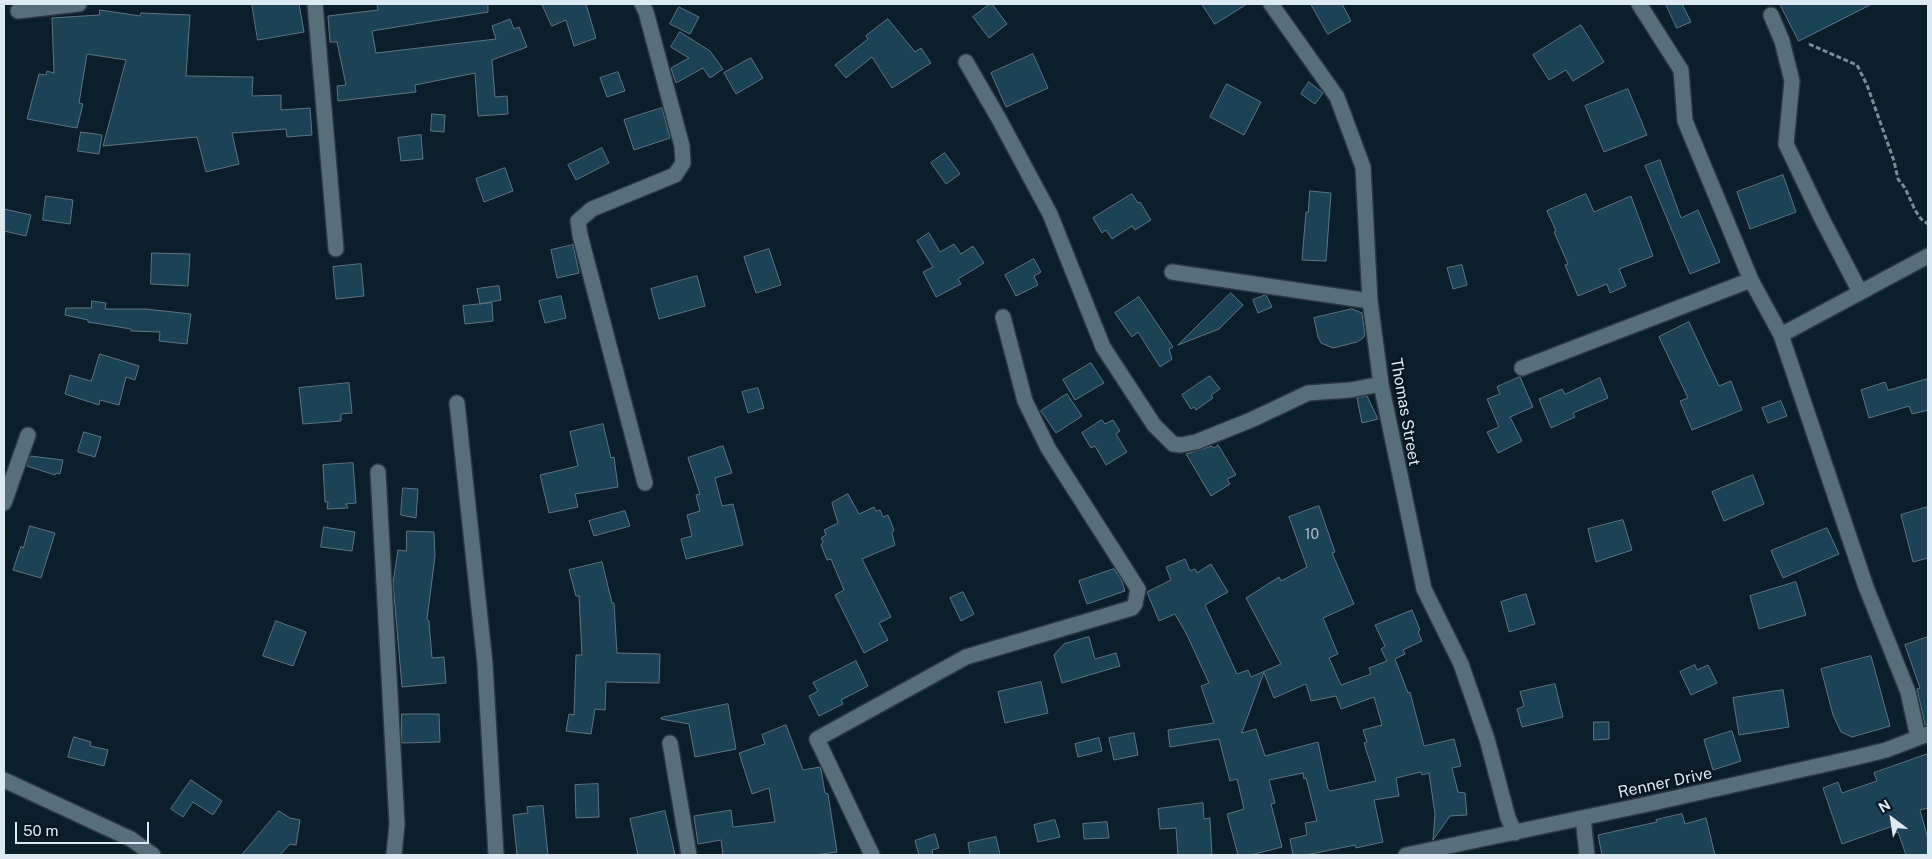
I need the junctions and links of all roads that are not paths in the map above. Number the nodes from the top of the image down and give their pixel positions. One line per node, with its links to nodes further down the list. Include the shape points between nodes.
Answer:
1 (79, 4): 6 (street)
2 (316, 4): 9 (street)
3 (642, 4): 22 (street, via 682,146 683,163 675,175 592,209 578,221)
4 (1271, 4): 14 (street, Thomas Street, via 1337,97 1361,159)
5 (1639, 4): 12 (street, via 1681,70 1685,121)
6 (18, 11)
7 (1771, 15): 13 (street, via 1782,41 1792,81 1786,144)
8 (966, 62): 18 (street, via 1050,214 1103,348 1154,425 1173,444 1196,442 1308,393)
9 (336, 250)
10 (1928, 256): 13 (street)
11 (1172, 272): 14 (street)
12 (1751, 280): 16 (street); 17 (street)
13 (1860, 292): 16 (street)
14 (1370, 301): 18 (street, Thomas Street)
15 (1003, 317): 33 (street, via 1025,401 1048,448 1138,589 1135,604 1132,608 966,657 817,739)
16 (1781, 334): 24 (street, via 1866,587)
17 (1522, 368)
18 (1381, 384): 28 (street, Thomas Street, via 1424,589 1461,664)
19 (457, 403): 31 (street, via 485,664)
20 (28, 435): 23 (street)
21 (378, 472): 30 (street, via 397,824)
22 (646, 484)
23 (4, 503)
24 (1923, 735): 27 (street, Renner Drive, via 1886,750)
25 (670, 743): 32 (street)
26 (4, 780): 29 (street, via 131,839)
27 (1583, 818): 28 (street, Renner Drive); 35 (street)
28 (1515, 833): 34 (street, Renner Drive)
29 (153, 855)
30 (394, 855)
31 (496, 855)
32 (690, 855)
33 (872, 855)
34 (1406, 855)
35 (1587, 855)

